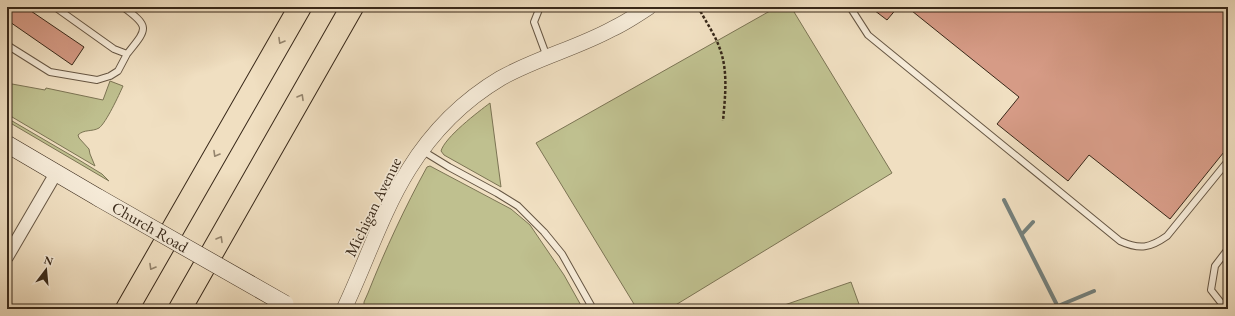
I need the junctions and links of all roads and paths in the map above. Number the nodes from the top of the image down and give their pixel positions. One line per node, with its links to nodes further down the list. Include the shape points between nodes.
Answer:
1 (55, 7): 10 (lane, via 114,49)
2 (123, 7): 10 (lane, via 136,16 142,24 143,33)
3 (300, 7): 20 (highway, one-way to 20)
4 (352, 7): 21 (highway, one-way to 4)
5 (540, 7): 11 (lane, via 534,22)
6 (649, 7): 11 (street, Michigan Avenue, via 612,29)
7 (698, 7): 12 (path, via 721,52 725,69)
8 (850, 7): 15 (lane, via 868,35 1120,241 1131,246 1155,244 1167,236)
9 (7, 45): 10 (lane, via 50,72 97,80 118,71)
10 (127, 54)
11 (547, 57): 14 (street, Michigan Avenue, via 502,78 470,100 446,121)
12 (723, 121)
13 (7, 144): 16 (main road, Church Road)
14 (422, 150): 22 (street, Michigan Avenue, via 400,185); 23 (lane, via 518,206 562,254)
15 (1228, 161)
16 (56, 173): 18 (street); 19 (main road, Church Road, bridge)
17 (1228, 249): 24 (lane, via 1215,266 1211,290)
18 (7, 257)
19 (289, 306)
20 (127, 309)
21 (180, 309)
22 (344, 309)
23 (593, 309)
24 (1226, 309)

